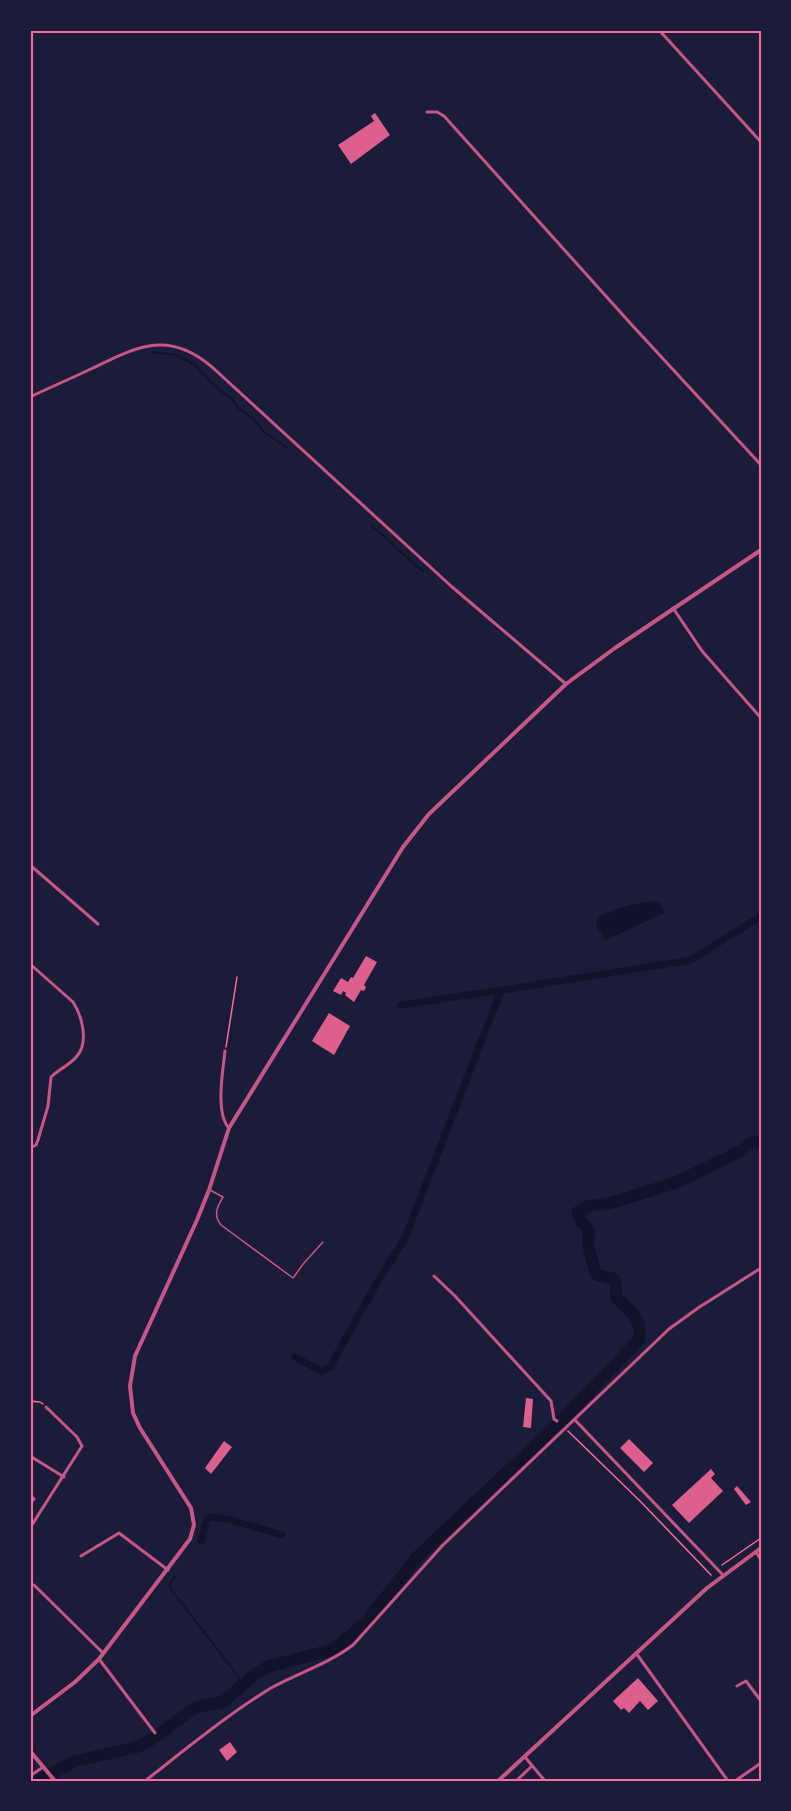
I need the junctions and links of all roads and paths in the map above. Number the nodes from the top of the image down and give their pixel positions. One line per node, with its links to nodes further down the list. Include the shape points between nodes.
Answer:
1 (659, 30): 3 (street)
2 (426, 112): 5 (street, via 444,116)
3 (761, 142)
4 (30, 398): 8 (street, via 145,346 166,345 188,351 212,367 451,586)
5 (761, 465)
6 (761, 550): 7 (street)
7 (673, 608): 8 (street); 9 (street, via 702,651)
8 (566, 684): 15 (street, via 415,830)
9 (761, 718)
10 (30, 865): 11 (street)
11 (98, 924)
12 (30, 964): 16 (street, via 73,1002 83,1037 79,1054 51,1077 48,1106 36,1145)
13 (237, 977): 14 (path)
14 (225, 1051): 15 (street, via 222,1112)
15 (229, 1128): 17 (street)
16 (30, 1148)
17 (209, 1190): 18 (lane, via 223,1197 216,1212 221,1225 293,1278); 38 (street, via 139,1346 131,1375 131,1403 136,1421 193,1515 190,1539)
18 (323, 1242)
19 (761, 1268): 23 (street, via 669,1329)
20 (434, 1276): 24 (street, via 551,1401)
21 (30, 1401): 22 (path, via 41,1402)
22 (45, 1407): 28 (street, via 81,1442 81,1449)
23 (574, 1420): 26 (street); 37 (street)
24 (557, 1421)
25 (561, 1425): 26 (street)
26 (565, 1429): 39 (path); 56 (street, via 442,1546 353,1645 248,1703)
27 (31, 1457): 28 (street)
28 (63, 1477): 31 (street)
29 (30, 1495): 30 (street, via 34,1499)
30 (30, 1503)
31 (30, 1528)
32 (761, 1539): 37 (path)
33 (761, 1548): 34 (street)
34 (756, 1552): 36 (street); 40 (street)
35 (81, 1556): 38 (street, via 119,1533)
36 (761, 1560)
37 (718, 1569): 40 (street)
38 (168, 1570): 42 (street)
39 (711, 1575)
40 (723, 1575): 43 (street)
41 (34, 1585): 42 (street)
42 (103, 1653): 44 (street)
43 (636, 1653): 50 (street); 60 (street)
44 (99, 1659): 47 (street); 48 (street)
45 (737, 1686): 46 (street, via 746,1681)
46 (761, 1701)
47 (30, 1716)
48 (156, 1733)
49 (30, 1751): 53 (street)
50 (524, 1757): 52 (street); 57 (street)
51 (761, 1763): 61 (street)
52 (532, 1766): 58 (street); 59 (street)
53 (43, 1767): 54 (street); 55 (street)
54 (30, 1776)
55 (55, 1781)
56 (145, 1781)
57 (498, 1781)
58 (516, 1781)
59 (544, 1781)
60 (728, 1781)
61 (735, 1781)

